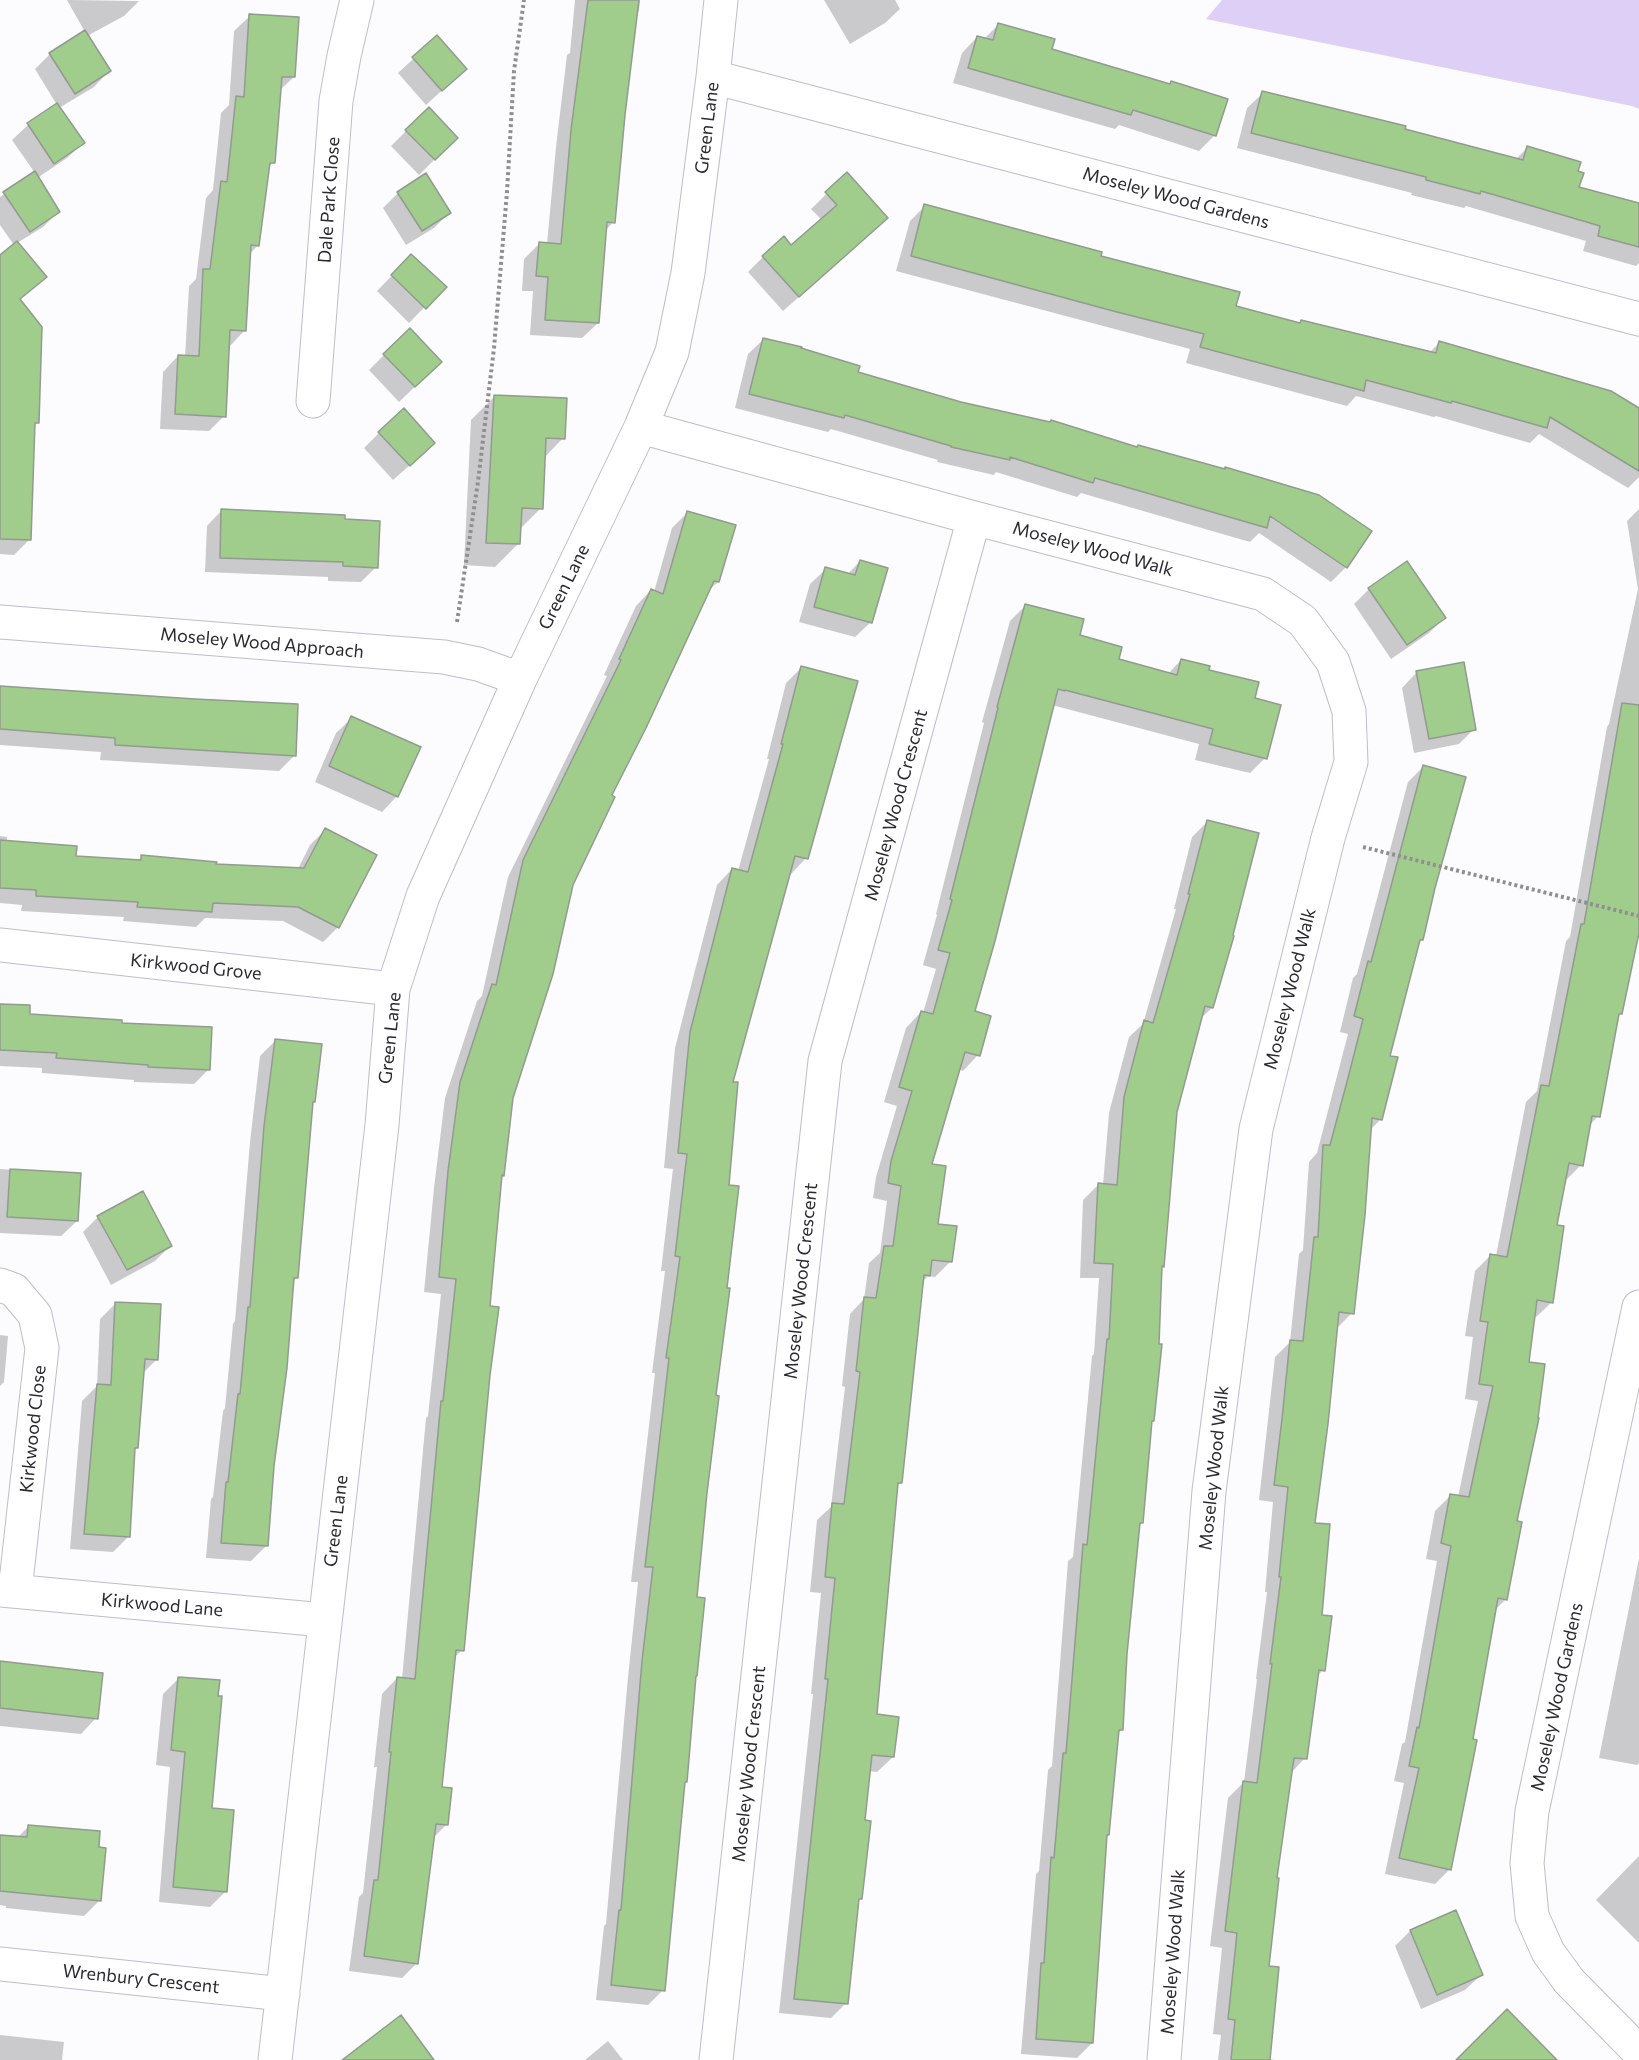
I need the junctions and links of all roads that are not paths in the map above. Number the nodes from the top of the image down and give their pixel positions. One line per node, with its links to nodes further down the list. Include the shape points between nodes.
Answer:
1 (357, 0): 5 (street, Dale Park Close, via 336,101)
2 (721, 0): 3 (street, Green Lane)
3 (713, 77): 4 (street, Moseley Wood Gardens); 6 (street, Green Lane, via 688,273 672,352)
4 (1639, 320)
5 (313, 401)
6 (641, 427): 7 (street, Moseley Wood Walk); 9 (street, Green Lane)
7 (974, 518): 20 (street, Moseley Wood Crescent, via 825,1061); 21 (street, Moseley Wood Walk, via 1263,594 1304,621 1333,662 1349,711 1351,762 1328,838 1256,1129 1209,1491)
8 (0, 622): 9 (street, Moseley Wood Approach, via 452,659)
9 (520, 679): 11 (street, Green Lane, via 423,896)
10 (0, 945): 11 (street, Kirkwood Grove)
11 (393, 989): 15 (street, Green Lane, via 382,1125)
12 (0, 1285): 14 (street, Kirkwood Close, via 14,1290 35,1316 42,1348)
13 (1639, 1307): 18 (street, Moseley Wood Gardens, via 1532,1810 1527,1863 1532,1916 1548,1952 1569,1981)
14 (8, 1590): 15 (street, Kirkwood Lane)
15 (324, 1620): 17 (street, Green Lane)
16 (0, 1964): 17 (street, Wrenbury Crescent)
17 (283, 1994): 19 (street, Green Lane)
18 (1639, 2052)
19 (275, 2060)
20 (716, 2060)
21 (1164, 2060)

